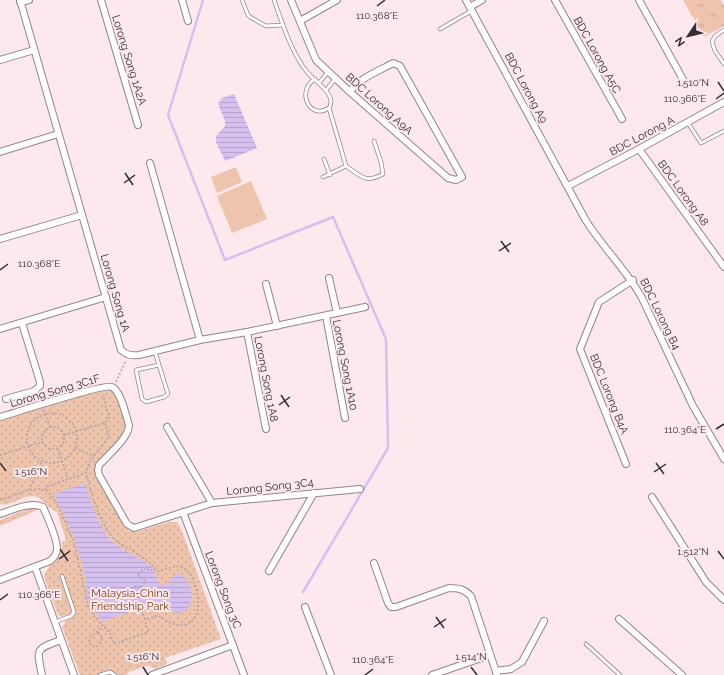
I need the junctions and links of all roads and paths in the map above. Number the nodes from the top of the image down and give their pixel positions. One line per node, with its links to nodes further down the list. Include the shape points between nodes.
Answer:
1 (29, 0): 12 (street)
2 (101, 0): 33 (street, Lorong Song 1A2A)
3 (182, 0): 14 (street)
4 (242, 0): 16 (lane, via 250,17 266,26)
5 (274, 0): 16 (lane)
6 (291, 0): 15 (street, BDC Lorong A9A)
7 (337, 0): 15 (street)
8 (466, 0): 13 (street, BDC Lorong A9)
9 (482, 0): 13 (street)
10 (555, 0): 31 (street, BDC Lorong A5C)
11 (639, 0): 26 (street)
12 (20, 1): 19 (street, Lorong Song 1A)
13 (471, 9): 17 (lane); 44 (street, BDC Lorong A9)
14 (188, 21)
15 (300, 21): 22 (street, BDC Lorong A9A, via 316,60)
16 (283, 25): 24 (lane, via 301,63)
17 (440, 29)
18 (724, 30): 21 (lane, via 715,36 712,42)
19 (34, 50): 20 (street); 35 (street, Lorong Song 1A)
20 (0, 60)
21 (724, 64)
22 (328, 72): 23 (street, BDC Lorong A9A); 25 (lane)
23 (335, 79): 27 (lane); 28 (street, BDC Lorong A9A)
24 (315, 80): 25 (lane); 30 (lane, via 308,84 306,98 315,111 320,112)
25 (319, 83): 27 (lane)
26 (685, 83)
27 (326, 90): 30 (lane, via 331,105)
28 (350, 92): 28 (street, BDC Lorong A9A, via 448,178 461,179 462,175 400,66 393,63 354,86)
29 (724, 102): 32 (street, BDC Lorong A)
30 (328, 108): 41 (lane)
31 (622, 119)
32 (688, 122): 34 (lane, via 701,143); 37 (street, BDC Lorong A)
33 (138, 125)
34 (724, 130)
35 (58, 134): 38 (street); 45 (street, Lorong Song 1A)
36 (374, 141): 41 (lane, via 382,174 374,179 365,180)
37 (639, 149): 44 (street, BDC Lorong A); 47 (street, BDC Lorong A8)
38 (0, 152)
39 (324, 159): 42 (lane)
40 (150, 163): 59 (street)
41 (346, 166): 42 (lane)
42 (330, 175): 43 (lane)
43 (323, 177)
44 (568, 186): 49 (street, BDC Lorong B4, via 595,235)
45 (82, 215): 46 (street); 51 (street, Lorong Song 1A)
46 (0, 239)
47 (724, 267)
48 (329, 278): 53 (street)
49 (633, 280): 79 (street, BDC Lorong B4, via 693,406); 82 (street, BDC Lorong B4A, via 599,302 580,349)
50 (266, 284): 56 (street)
51 (106, 298): 55 (street); 61 (street, Lorong Song 1A, via 121,350)
52 (366, 307): 53 (street)
53 (337, 313): 54 (street)
54 (326, 316): 56 (street); 67 (street, Lorong Song 1A10)
55 (22, 322): 57 (street); 65 (street, via 40,386 34,391)
56 (277, 326): 58 (street)
57 (0, 329)
58 (247, 332): 59 (street); 70 (street, Lorong Song 1A8)
59 (200, 340): 60 (street)
60 (155, 352): 61 (street, via 139,356); 62 (lane)
61 (128, 355): 63 (path)
62 (159, 365): 62 (lane, via 168,394 164,398 146,402 142,399 136,370)
63 (114, 388): 66 (street, Lorong Song 3C1F, via 108,386 90,390); 91 (street, Lorong Song 3C1F, via 119,394 129,429 99,465 99,475 127,524 134,528)
64 (102, 391): 68 (path, via 109,418)
65 (6, 399)
66 (0, 417)
67 (345, 418)
68 (105, 423): 71 (path); 78 (path, via 109,436)
69 (167, 427): 90 (street)
70 (266, 429)
71 (77, 432): 72 (path); 74 (path, via 69,419 60,414 52,412 41,415 32,422 27,433); 75 (path)
72 (64, 435): 73 (path, via 59,429 50,427 42,434); 76 (path, via 64,442)
73 (42, 442): 74 (path); 76 (path, via 49,449)
74 (28, 446): 77 (path); 80 (path, via 36,458)
75 (75, 448): 78 (path); 81 (path, via 71,456)
76 (58, 449): 81 (path)
77 (0, 455)
78 (94, 456): 83 (path)
79 (724, 459)
80 (42, 461): 81 (path, via 54,464); 86 (path)
81 (62, 462): 84 (path)
82 (626, 464)
83 (86, 473): 84 (path); 95 (path, via 102,521 112,537 147,560)
84 (68, 479): 87 (path, via 46,487)
85 (360, 489): 88 (street, Lorong Song 3C4)
86 (29, 490)
87 (46, 490)
88 (314, 493): 90 (street, Lorong Song 3C4); 96 (street)
89 (652, 497): 99 (street, via 706,582)
90 (212, 503): 91 (street, Lorong Song 3C4)
91 (183, 512): 110 (street, Lorong Song 3C)
92 (0, 514): 94 (street, via 31,505 38,504 42,507 57,550 55,557 50,561)
93 (374, 563): 111 (street, via 392,607 449,588 465,591 470,596)
94 (35, 567): 98 (street); 106 (street)
95 (154, 568): 100 (path, via 150,571 145,568 137,575 146,581 140,588 136,586 131,592); 104 (path, via 158,571 177,566 187,570 196,590 198,607 196,615 184,625 176,626 156,616)
96 (269, 571)
97 (62, 576): 106 (lane, via 74,612 71,616)
98 (0, 580)
99 (724, 600)
100 (136, 601)
101 (305, 607): 119 (street)
102 (140, 610): 104 (path)
103 (619, 619): 122 (street)
104 (146, 620): 107 (path, via 148,632 114,644 110,633 102,626)
105 (544, 621): 112 (street, via 522,662 511,669)
106 (55, 622): 108 (street)
107 (98, 632): 107 (path, via 89,639 90,644 100,645 102,640)
108 (61, 640): 113 (street, via 39,650); 114 (street)
109 (586, 644): 121 (lane)
110 (233, 645): 117 (street); 118 (street, Lorong Song 3C)
111 (490, 655): 112 (street); 120 (street)
112 (496, 673)
113 (42, 675)
114 (74, 675)
115 (100, 675): 116 (lane, via 110,672)
116 (115, 675)
117 (152, 675)
118 (244, 675)
119 (331, 675)
120 (432, 675)
121 (620, 675)
122 (682, 675)

